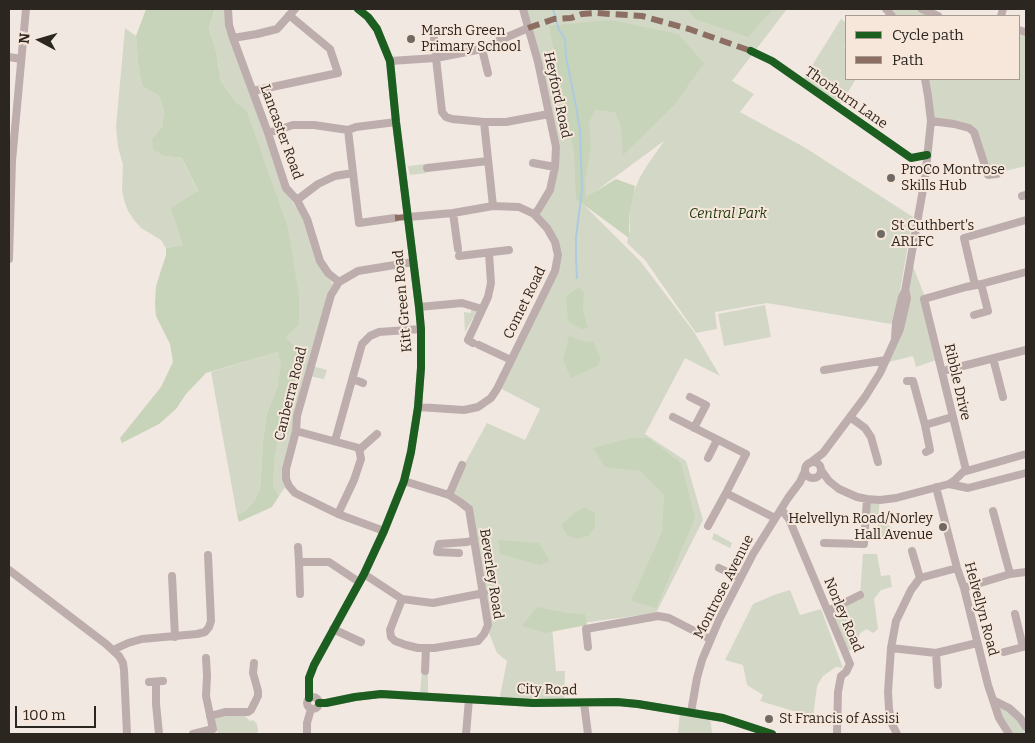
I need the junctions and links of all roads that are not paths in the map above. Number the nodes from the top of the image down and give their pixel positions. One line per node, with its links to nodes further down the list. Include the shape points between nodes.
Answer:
1 (26, 9): 14 (street)
2 (228, 9): 9 (street, Lancaster Road)
3 (358, 9): 15 (street, Kitt Green Road, via 377,29)
4 (523, 9): 8 (street, Heyford Road)
5 (922, 9): 7 (street)
6 (292, 12): 9 (street, via 277,28); 18 (street, via 330,49 338,73)
7 (937, 15)
8 (528, 28): 11 (street); 19 (street, Heyford Road)
9 (233, 38): 18 (street, Lancaster Road)
10 (434, 38): 13 (street)
11 (482, 49): 13 (street); 16 (street)
12 (9, 57): 14 (street)
13 (436, 58): 15 (street); 23 (street, via 442,112 452,119)
14 (21, 59): 20 (street)
15 (390, 61): 22 (street, Kitt Green Road)
16 (488, 73)
17 (925, 80): 21 (street)
18 (252, 91): 25 (street, Lancaster Road)
19 (549, 114): 23 (street, via 506,122); 28 (street, Heyford Road, via 556,147)
20 (12, 120): 41 (street)
21 (931, 121): 31 (street, via 954,124 974,132 988,175); 53 (street, via 925,178 905,291 895,339)
22 (396, 122): 24 (street); 36 (street, Kitt Green Road)
23 (484, 122): 26 (street)
24 (348, 130): 25 (street, via 293,125); 30 (street)
25 (268, 133): 32 (street, Lancaster Road, via 286,188)
26 (488, 161): 29 (street); 33 (street)
27 (533, 163): 28 (street)
28 (555, 167): 35 (street, Heyford Road, via 550,190)
29 (427, 168)
30 (353, 173): 32 (street, via 335,176 318,184); 37 (street, via 359,223)
31 (997, 174)
32 (297, 200): 44 (street, Lancaster Road, via 307,219 320,261)
33 (493, 206): 34 (street); 35 (street, via 519,207)
34 (454, 213): 36 (street); 40 (street, via 459,253)
35 (534, 214): 52 (street, Comet Road, via 547,228 558,255 555,271)
36 (408, 217): 42 (street, Kitt Green Road)
37 (395, 218)
38 (1026, 220): 45 (street, via 964,238)
39 (509, 250): 40 (street)
40 (489, 253): 47 (street, via 491,283)
41 (9, 259)
42 (413, 262): 44 (street, via 358,271); 46 (street, Kitt Green Road)
43 (1026, 272): 45 (street)
44 (339, 282): 68 (street, Canberra Road, via 297,416)
45 (978, 285): 48 (street, via 988,311); 55 (street, Ribble Drive, via 924,299)
46 (419, 307): 47 (street, via 462,303); 49 (street, Kitt Green Road)
47 (482, 309): 52 (street, via 468,340)
48 (974, 315)
49 (421, 329): 58 (street, via 379,332 370,336 362,344); 62 (street, Kitt Green Road)
50 (1026, 350): 51 (street)
51 (993, 358): 55 (street); 61 (street)
52 (511, 360): 62 (street, Comet Road, via 497,390 478,407 464,410)
53 (886, 360): 54 (street); 64 (street)
54 (824, 370)
55 (943, 371): 65 (street, Ribble Drive)
56 (343, 381): 58 (street)
57 (907, 381): 66 (street, via 913,381)
58 (352, 382): 59 (street); 71 (street)
59 (363, 383)
60 (690, 396): 67 (street, via 706,405)
61 (1003, 397)
62 (418, 407): 86 (street, Kitt Green Road)
63 (673, 417): 67 (street)
64 (850, 417): 74 (street); 77 (street, via 871,437)
65 (952, 417): 66 (street); 81 (street, Ribble Drive)
66 (925, 425): 73 (street, via 930,450)
67 (694, 428): 70 (street)
68 (296, 431): 71 (street); 97 (street, Canberra Road, via 286,469 288,486 295,493)
69 (378, 434): 72 (street)
70 (717, 440): 76 (street); 92 (street, via 746,454)
71 (335, 441): 72 (street)
72 (359, 450): 97 (street, via 354,480)
73 (926, 452)
74 (823, 453): 78 (street); 80 (street)
75 (1026, 454): 81 (street)
76 (708, 458)
77 (878, 462)
78 (810, 463): 80 (street, via 815,462); 82 (street)
79 (462, 465): 93 (street)
80 (821, 469): 85 (street, via 820,474); 87 (street)
81 (966, 470): 84 (street)
82 (805, 471): 85 (street); 88 (street, Montrose Avenue)
83 (1026, 473): 90 (street, via 968,488)
84 (958, 477): 89 (street); 90 (street)
85 (813, 478): 87 (street); 88 (street)
86 (404, 481): 93 (street, Beverley Road); 100 (street, Kitt Green Road)
87 (829, 481): 94 (street, via 847,493)
88 (800, 482): 95 (street, Montrose Avenue)
89 (948, 484): 90 (street); 91 (street)
90 (960, 486)
91 (936, 487): 94 (street, via 896,498); 109 (street, Helvellyn Road)
92 (726, 493): 98 (street); 99 (street)
93 (449, 496): 101 (street, Beverley Road, via 468,509)
94 (867, 499): 102 (street, via 864,544)
95 (781, 508): 98 (street, Montrose Avenue); 122 (street, Norley Road, via 789,519)
96 (993, 511): 112 (street)
97 (338, 514): 100 (street, Canberra Road)
98 (775, 518): 115 (street, Montrose Avenue)
99 (708, 526)
100 (384, 531): 114 (street, Kitt Green Road)
101 (474, 540): 105 (street, via 439,544 437,552); 118 (street, Beverley Road)
102 (824, 543)
103 (298, 547): 107 (street)
104 (912, 551): 116 (street)
105 (459, 553)
106 (208, 555): 125 (street, via 209,627 202,633)
107 (299, 562): 114 (street, via 329,562); 119 (street)
108 (719, 568): 115 (street)
109 (957, 568): 116 (street); 117 (street, Helvellyn Road)
110 (9, 570): 133 (street)
111 (1026, 572): 112 (street)
112 (1010, 574): 117 (street)
113 (172, 576): 125 (street)
114 (362, 578): 121 (street); 124 (street, Kitt Green Road)
115 (740, 578): 126 (street, Montrose Avenue)
116 (920, 578): 132 (street, via 896,621)
117 (964, 588): 128 (street, Helvellyn Road)
118 (484, 593): 121 (street, via 433,603); 131 (street, Beverley Road, via 488,625 478,641)
119 (300, 594)
120 (860, 596): 122 (street)
121 (402, 599): 131 (street, Beverley Road, via 390,630 391,638 406,645)
122 (828, 611): 159 (street, Norley Road, via 850,664 841,676)
123 (1015, 614): 129 (street)
124 (333, 630): 127 (street); 141 (street, Kitt Green Road, via 310,673)
125 (175, 636): 133 (street, via 142,639)
126 (710, 639): 130 (street, via 669,618 658,616 586,630); 147 (street, Montrose Avenue, via 697,678)
127 (361, 642)
128 (977, 643): 135 (street); 143 (street, Helvellyn Road)
129 (1024, 646): 134 (street)
130 (588, 647)
131 (426, 648): 138 (street)
132 (891, 648): 135 (street); 151 (street, via 888,692)
133 (113, 650): 152 (street, via 124,670)
134 (1004, 652)
135 (936, 653): 140 (street)
136 (206, 658): 148 (street, via 206,696)
137 (254, 663): 148 (street, via 258,696 250,714 225,712)
138 (425, 671)
139 (156, 681): 153 (street)
140 (938, 685)
141 (309, 698): 144 (street, via 316,698); 146 (street, via 307,704)
142 (469, 699): 144 (street, City Road, via 381,694); 145 (street, City Road); 156 (street)
143 (993, 700): 149 (street, via 1008,708); 160 (street, Helvellyn Road)
144 (319, 703): 146 (street)
145 (584, 703): 147 (street, City Road, via 627,703); 157 (street)
146 (311, 709): 155 (street)
147 (691, 712): 158 (street, City Road, via 732,720)
148 (210, 716): 150 (street)
149 (1026, 727)
150 (214, 732): 154 (street)
151 (895, 733)
152 (127, 734)
153 (158, 734)
154 (194, 734)
155 (307, 734)
156 (466, 734)
157 (588, 734)
158 (772, 734)
159 (836, 734)
160 (1009, 734)

